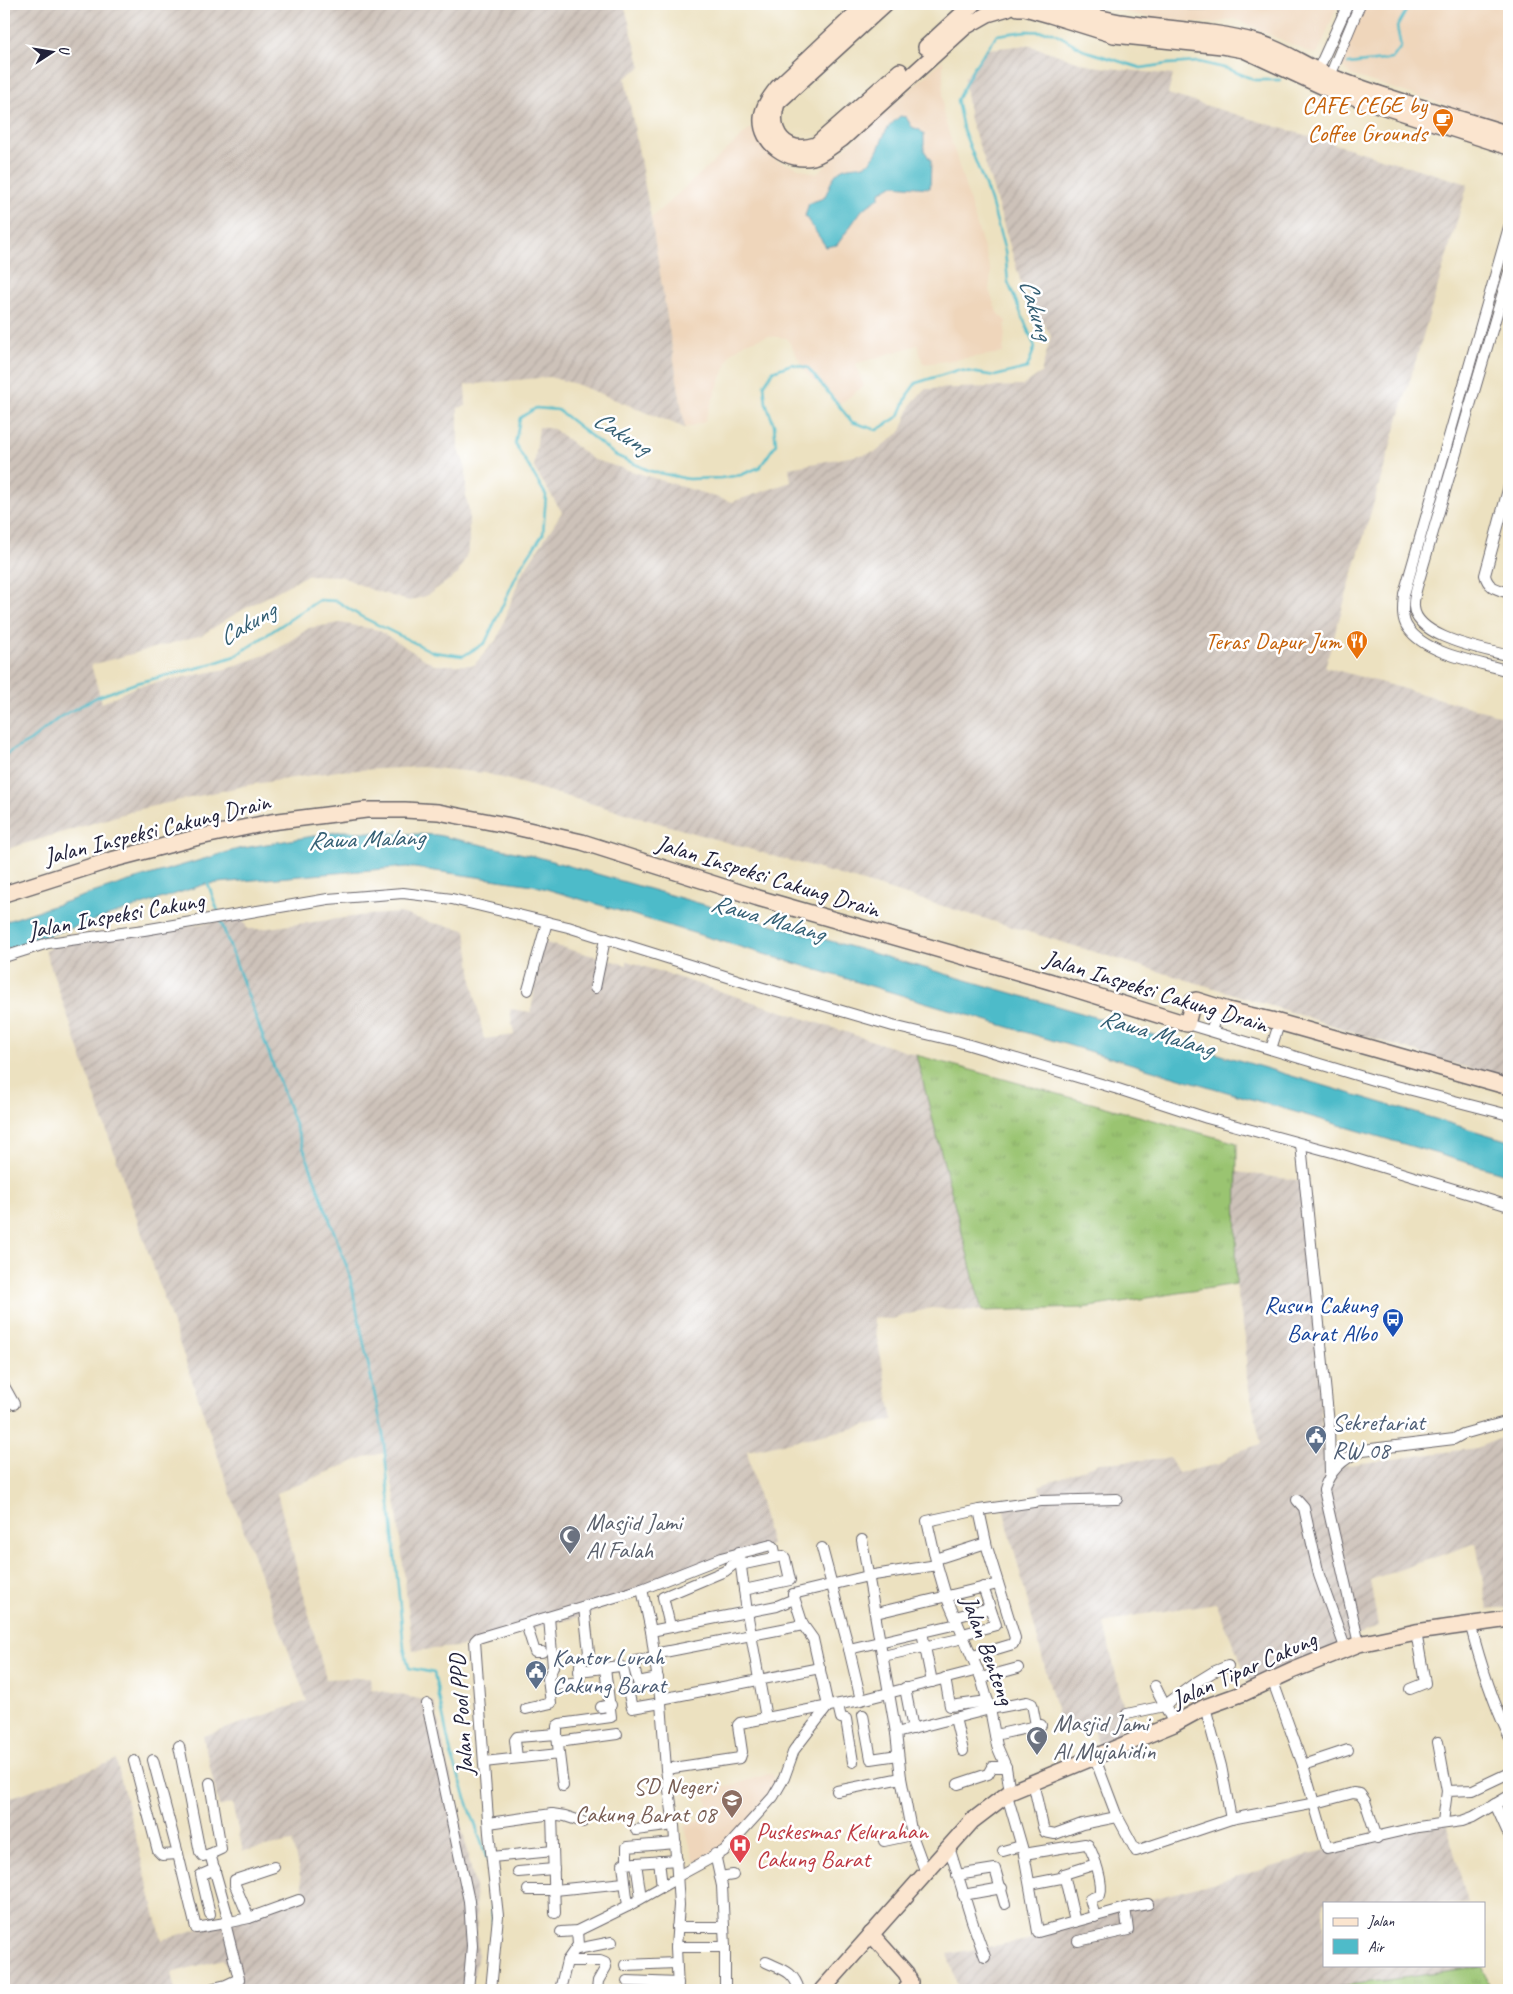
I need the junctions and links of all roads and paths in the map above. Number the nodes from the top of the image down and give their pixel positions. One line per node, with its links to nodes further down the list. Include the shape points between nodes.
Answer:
1 (866, 4): 7 (street, via 768,100 763,116 767,138 785,154 811,158 830,148 965,27 988,14)
2 (885, 4): 3 (street, via 777,103 774,126 777,134 790,145 804,149 821,142)
3 (973, 4)
4 (1058, 4): 8 (street, via 1137,24 1255,41)
5 (1348, 4): 8 (street)
6 (1360, 4): 8 (street)
7 (1013, 6): 8 (street, via 1114,35 1244,50)
8 (1322, 79): 9 (street); 10 (street)
9 (1509, 134)
10 (1509, 147)
11 (1509, 227): 13 (street)
12 (1509, 272): 14 (street)
13 (1467, 375): 14 (street); 18 (street, via 1404,594 1403,612 1406,627 1437,650)
14 (1478, 377): 17 (street, via 1415,594 1414,609 1418,619 1439,635)
15 (1509, 486): 16 (street, via 1485,575 1492,588)
16 (1509, 593)
17 (1509, 656)
18 (1509, 671)
19 (4, 894): 26 (street, Jalan Inspeksi Cakung Drain, via 111,860 271,822 366,810 438,812 582,842 758,898)
20 (547, 922): 21 (street); 22 (street, Jalan Inspeksi Cakung, via 452,899 403,893 328,899 48,943); 24 (street)
21 (605, 939): 23 (street); 32 (street)
22 (4, 956)
23 (595, 988)
24 (528, 990)
25 (1219, 1007): 26 (street, via 1194,1000); 27 (street); 28 (street)
26 (1186, 1024): 28 (street, Jalan Inspeksi Cakung Drain)
27 (1279, 1024): 29 (street); 30 (street)
28 (1211, 1031): 29 (street, Jalan Inspeksi Cakung Drain)
29 (1271, 1049): 31 (street, Jalan Inspeksi Cakung Drain, via 1373,1080)
30 (1509, 1087)
31 (1509, 1115)
32 (1300, 1144): 33 (street); 37 (street, via 1329,1424)
33 (1509, 1206)
34 (4, 1386): 35 (street)
35 (14, 1404)
36 (1509, 1421): 37 (street, via 1454,1439 1363,1450 1351,1455)
37 (1330, 1475): 74 (street, via 1324,1490)
38 (1117, 1499): 40 (street, via 1041,1501)
39 (1297, 1500): 74 (street, via 1304,1508 1319,1574)
40 (979, 1510): 42 (street); 45 (street, Jalan Benteng, via 927,1521)
41 (862, 1540): 47 (street)
42 (986, 1544): 45 (street); 50 (street)
43 (822, 1548): 49 (street)
44 (739, 1559): 46 (street, Jalan Pool PPD); 48 (street, via 725,1571); 53 (street); 53 (street, Jalan Pool PPD, via 774,1546 776,1557 785,1558 790,1580)
45 (936, 1562): 47 (street); 54 (street, Jalan Benteng)
46 (699, 1566): 48 (street); 52 (street, Jalan Pool PPD)
47 (868, 1576): 49 (street); 59 (street)
48 (704, 1581): 66 (street, via 663,1597)
49 (831, 1584): 55 (street, via 793,1594); 75 (street)
50 (998, 1584): 51 (street); 79 (street, via 1015,1641)
51 (983, 1587): 54 (street); 57 (street)
52 (642, 1589): 56 (street, Jalan Pool PPD); 67 (street)
53 (744, 1590): 58 (street)
54 (946, 1596): 59 (street); 62 (street, Jalan Benteng)
55 (794, 1599): 58 (street); 65 (street)
56 (584, 1607): 60 (street, Jalan Pool PPD); 84 (street, via 589,1653 580,1665)
57 (990, 1608): 62 (street); 71 (street, via 996,1625)
58 (747, 1612): 66 (street); 70 (street)
59 (876, 1613): 72 (street)
60 (549, 1617): 64 (street, Jalan Pool PPD); 91 (street, via 553,1667)
61 (1509, 1619): 63 (street, Jalan Tipar Cakung)
62 (956, 1621): 68 (street); 71 (street, Jalan Benteng)
63 (1470, 1623): 69 (street, Jalan Tipar Cakung); 113 (street, via 1485,1675)
64 (526, 1624): 76 (street, via 535,1652); 125 (street, Jalan Pool PPD, via 478,1638 475,1642)
65 (803, 1625): 70 (street); 82 (street, via 813,1639)
66 (670, 1626): 67 (street)
67 (651, 1631): 77 (street)
68 (922, 1632): 72 (street); 73 (street)
69 (1416, 1632): 74 (street, Jalan Tipar Cakung); 94 (street, via 1425,1683)
70 (751, 1635): 77 (street); 89 (street)
71 (964, 1636): 73 (street); 79 (street, Jalan Benteng)
72 (880, 1641): 75 (street); 78 (street)
73 (924, 1647): 78 (street); 90 (street)
74 (1352, 1647): 88 (street, Jalan Tipar Cakung)
75 (849, 1649): 96 (street)
76 (542, 1652)
77 (655, 1656): 86 (street); 86 (street, via 633,1664 638,1682)
78 (883, 1656): 95 (street)
79 (973, 1656): 85 (street, Jalan Benteng)
80 (1228, 1666): 101 (street, via 1201,1679)
81 (605, 1668): 84 (street); 97 (street, via 623,1668 632,1708); 114 (street, via 606,1706 611,1717 560,1724 557,1726)
82 (820, 1668): 89 (street); 100 (street)
83 (1018, 1668): 85 (street)
84 (580, 1671): 91 (street, via 578,1683)
85 (980, 1674): 87 (street); 99 (street, Jalan Benteng)
86 (658, 1678): 97 (street)
87 (945, 1678): 90 (street); 99 (street, via 950,1706)
88 (1272, 1679): 102 (street, Jalan Tipar Cakung); 127 (street)
89 (760, 1680): 97 (street); 106 (street)
90 (932, 1682): 93 (street)
91 (549, 1686): 103 (street, via 550,1704)
92 (1155, 1686): 101 (street)
93 (905, 1688): 95 (street); 109 (street)
94 (1410, 1689)
95 (888, 1694): 96 (street); 110 (street)
96 (860, 1700): 100 (street)
97 (661, 1701): 129 (street)
98 (427, 1704): 214 (street, via 469,1901 472,1946)
99 (989, 1705): 107 (street); 112 (street, Jalan Benteng); 112 (street, via 1030,1702 1038,1725)
100 (833, 1706): 106 (street); 126 (street, via 841,1718 846,1719); 161 (street, via 794,1750 774,1797 724,1851)
101 (1164, 1706): 104 (street); 108 (street)
102 (1205, 1707): 108 (street, Jalan Tipar Cakung); 144 (street)
103 (526, 1709)
104 (1127, 1714)
105 (863, 1715): 120 (street, via 871,1759)
106 (766, 1718): 129 (street, via 738,1725 740,1758)
107 (955, 1718): 109 (street); 117 (street)
108 (1174, 1724): 121 (street, Jalan Tipar Cakung)
109 (914, 1729): 110 (street)
110 (896, 1733): 120 (street)
111 (617, 1734): 114 (street)
112 (996, 1735): 128 (street, Jalan Benteng)
113 (1509, 1736)
114 (558, 1738): 119 (street); 122 (street, via 518,1738 515,1740)
115 (1438, 1742): 137 (street)
116 (180, 1746): 160 (street, via 200,1854)
117 (963, 1750)
118 (1348, 1750): 127 (street)
119 (559, 1754): 122 (street); 135 (street)
120 (898, 1755): 131 (street)
121 (1094, 1756): 132 (street, Jalan Tipar Cakung); 143 (street)
122 (517, 1758): 125 (street)
123 (152, 1760): 159 (street)
124 (134, 1761): 159 (street, via 158,1851 162,1855)
125 (484, 1762): 145 (street, Jalan Pool PPD)
126 (853, 1762)
127 (1303, 1765): 140 (street)
128 (1006, 1767): 134 (street, via 992,1767 988,1774); 138 (street, Jalan Benteng)
129 (666, 1769): 148 (street)
130 (1509, 1773): 137 (street, via 1473,1790)
131 (901, 1778): 136 (street); 150 (street)
132 (1033, 1782): 138 (street, Jalan Tipar Cakung); 143 (street, via 1043,1827 1049,1834)
133 (210, 1784): 160 (street, via 221,1849)
134 (958, 1784)
135 (563, 1786)
136 (837, 1791)
137 (1447, 1792): 147 (street)
138 (1009, 1794): 155 (street, Jalan Tipar Cakung, via 972,1821); 157 (street, Jalan Benteng)
139 (1509, 1796): 141 (street)
140 (1316, 1803): 144 (street); 152 (street, via 1360,1794); 152 (street, via 1327,1848)
141 (1496, 1804): 147 (street, via 1462,1821); 151 (street)
142 (552, 1814): 145 (street); 146 (street); 156 (street)
143 (1118, 1817): 144 (street, via 1136,1851)
144 (1231, 1819)
145 (489, 1822): 162 (street, Jalan Pool PPD)
146 (583, 1822)
147 (1443, 1822): 152 (street)
148 (674, 1825): 149 (street); 154 (street)
149 (636, 1830)
150 (912, 1835): 153 (street); 171 (street)
151 (1509, 1835)
152 (1376, 1838)
153 (884, 1841)
154 (676, 1843): 163 (street); 165 (street, via 627,1848)
155 (949, 1847): 171 (street, Jalan Tipar Cakung); 174 (street)
156 (553, 1850): 162 (street); 169 (street)
157 (1022, 1850): 158 (street); 166 (street, via 1085,1844); 178 (street, Jalan Benteng)
158 (1003, 1851)
159 (178, 1854): 193 (street, via 196,1928)
160 (210, 1854): 168 (street)
161 (716, 1855): 175 (street); 176 (street)
162 (492, 1857): 215 (street, Jalan Pool PPD, via 498,1916)
163 (677, 1860): 164 (street); 176 (street)
164 (658, 1861): 165 (street); 176 (street)
165 (631, 1863): 177 (street, via 622,1865); 183 (street)
166 (1096, 1864): 172 (street); 191 (street, via 1101,1891 1100,1895 1090,1899)
167 (274, 1867): 192 (street, via 235,1880)
168 (215, 1869): 190 (street, via 201,1875); 193 (street)
169 (554, 1870): 170 (street); 181 (street)
170 (518, 1872)
171 (926, 1873): 199 (street, Jalan Tipar Cakung)
172 (1064, 1874): 178 (street, via 1061,1878); 194 (street)
173 (733, 1875): 175 (street)
174 (957, 1875): 179 (street, via 995,1869); 182 (street)
175 (720, 1877): 195 (street)
176 (670, 1881): 183 (street); 196 (street, via 679,1905)
177 (624, 1883): 181 (street); 187 (street)
178 (1030, 1884): 194 (street, Jalan Benteng, via 1038,1932)
179 (1002, 1888): 182 (street); 185 (street)
180 (528, 1890): 181 (street)
181 (555, 1890): 189 (street)
182 (964, 1895): 205 (street)
183 (641, 1898): 187 (street)
184 (299, 1900): 192 (street)
185 (1005, 1904)
186 (1148, 1904): 188 (street)
187 (628, 1906): 198 (street)
188 (1125, 1908): 191 (street); 200 (street, via 1128,1930)
189 (555, 1913)
190 (210, 1914)
191 (1095, 1917): 194 (street)
192 (249, 1918): 193 (street)
193 (227, 1922): 212 (street, via 239,1977)
194 (1075, 1922)
195 (724, 1926): 196 (street); 203 (street)
196 (677, 1927): 202 (street)
197 (561, 1932): 198 (street)
198 (576, 1932): 204 (street)
199 (871, 1934): 220 (street, Jalan Tipar Cakung); 221 (street, via 906,1973 910,1982)
200 (1078, 1941)
201 (612, 1942): 204 (street)
202 (676, 1947): 203 (street); 208 (street)
203 (725, 1947): 218 (street)
204 (577, 1949): 206 (street)
205 (986, 1957)
206 (567, 1961): 216 (street); 217 (street, via 605,1963)
207 (766, 1962): 219 (street, via 793,1976)
208 (676, 1963): 209 (street); 211 (street)
209 (625, 1965)
210 (627, 1982): 211 (street)
211 (678, 1987)
212 (227, 1988): 213 (street)
213 (210, 1990)
214 (468, 1990)
215 (490, 1990)
216 (560, 1990)
217 (597, 1990)
218 (725, 1990)
219 (798, 1990)
220 (822, 1990)
221 (906, 1990)

